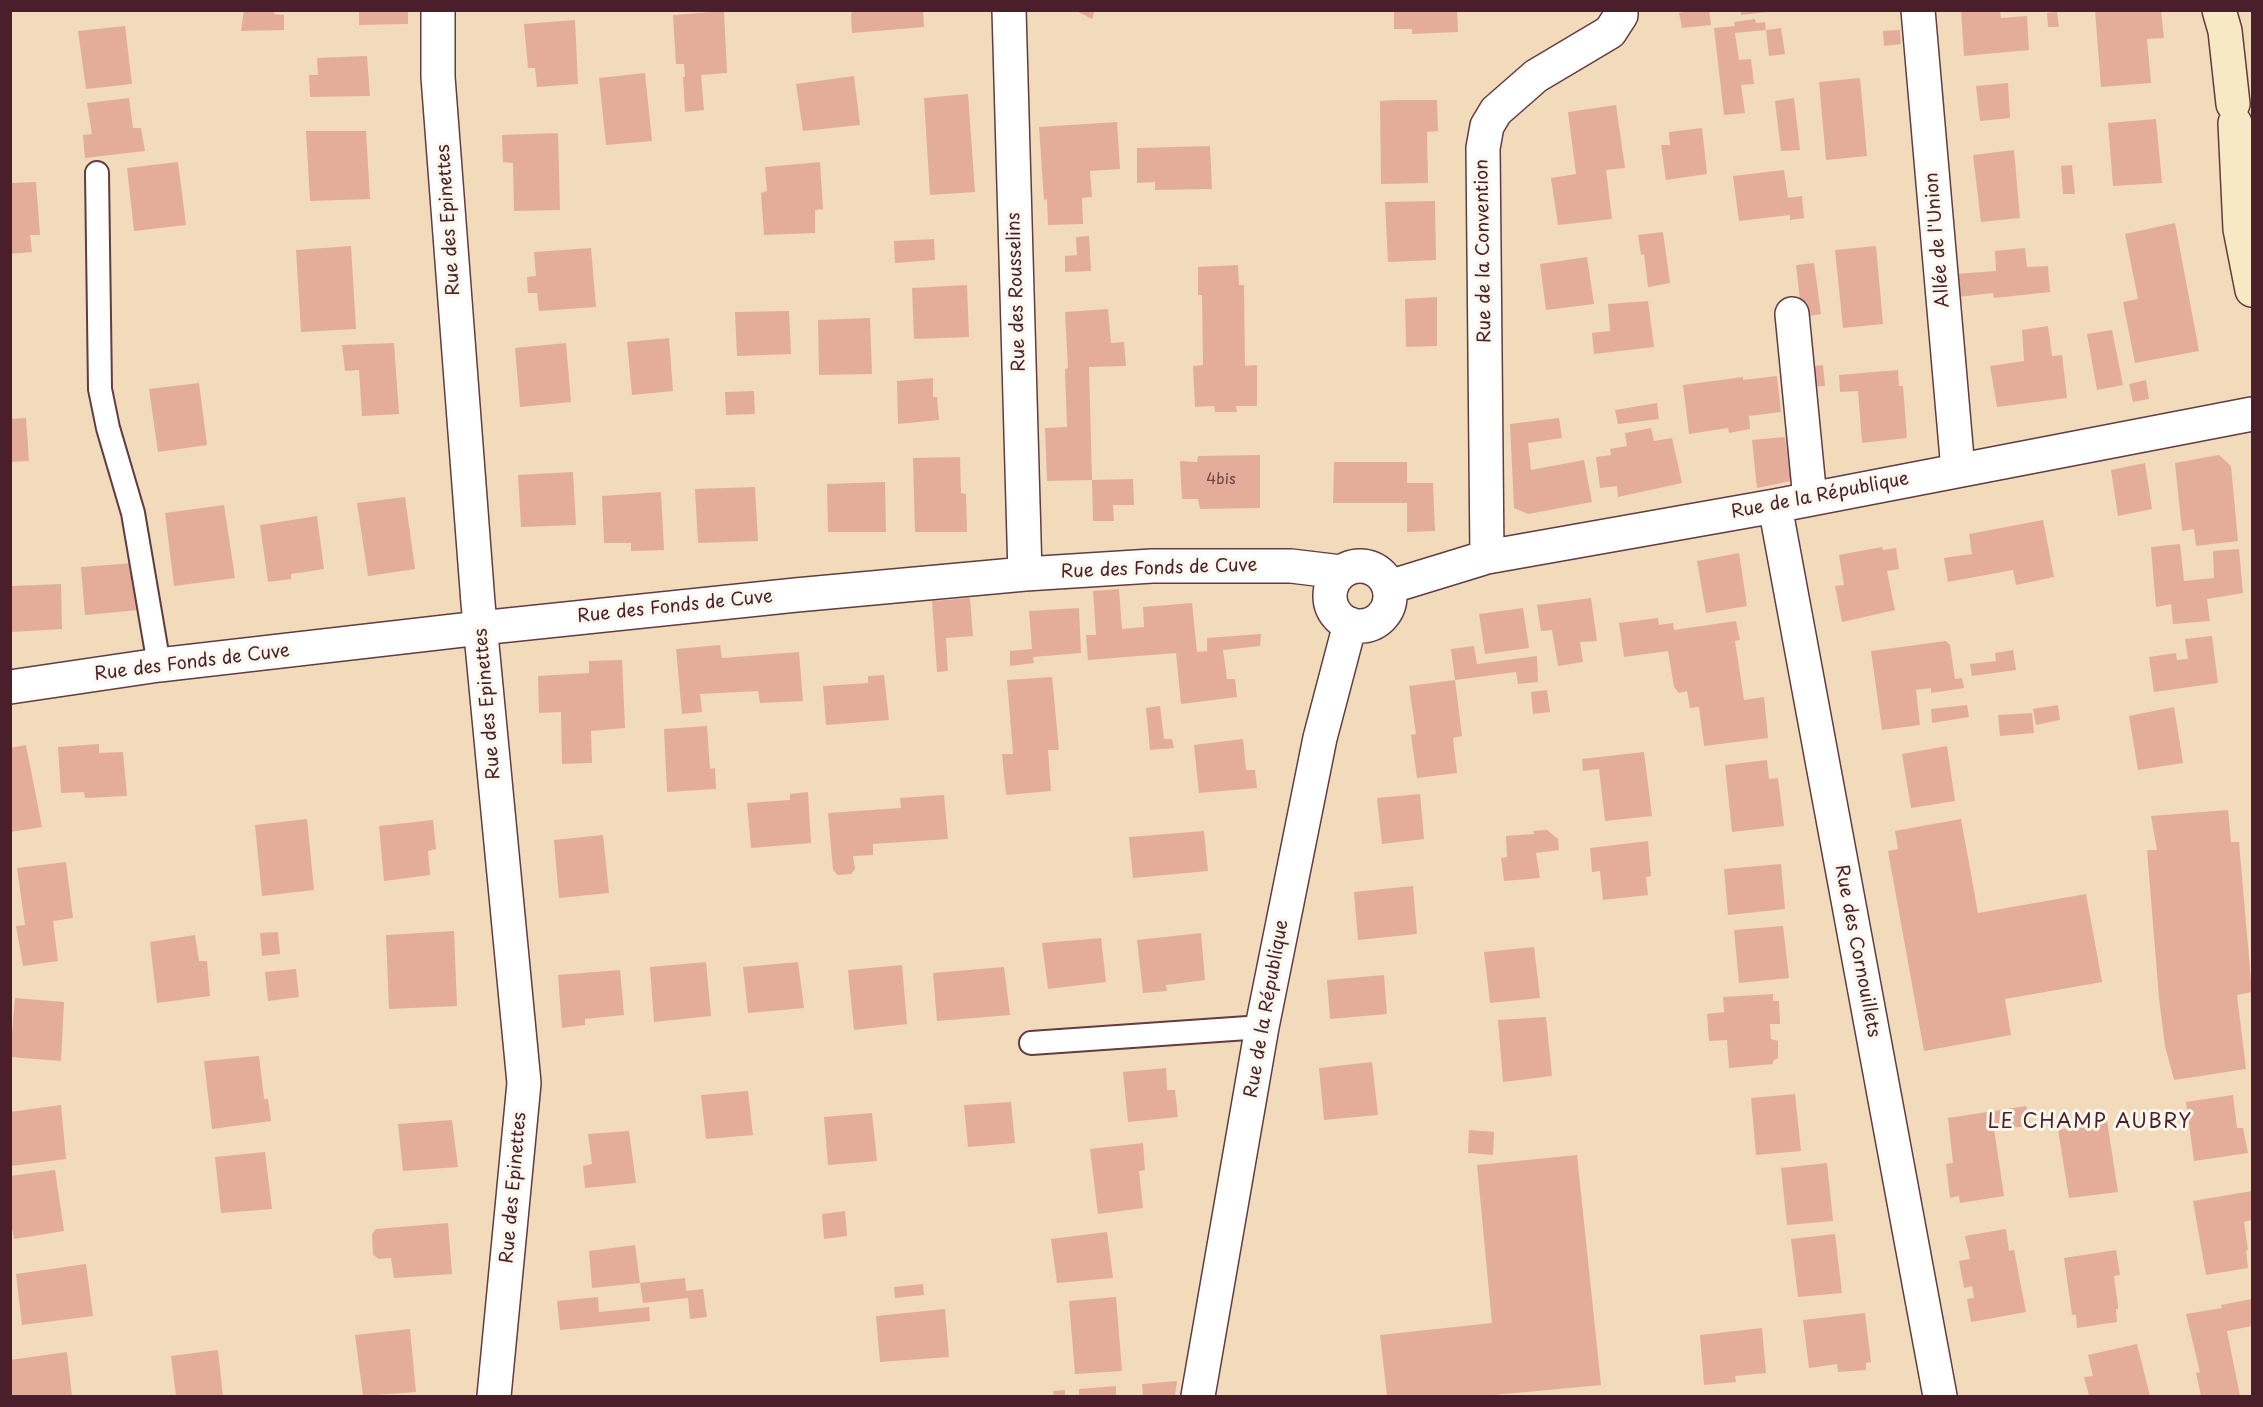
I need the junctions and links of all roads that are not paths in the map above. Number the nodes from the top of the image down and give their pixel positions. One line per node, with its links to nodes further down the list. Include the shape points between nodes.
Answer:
1 (438, 10): 19 (street, Rue des Epinettes, via 438,76)
2 (1009, 10): 16 (street, Rue des Rousselins)
3 (1621, 10): 14 (street, Rue de la Convention, via 1610,32 1536,76 1496,111 1486,126 1483,160)
4 (1918, 10): 11 (street, Allée de l'Union)
5 (2219, 10): 6 (main road)
6 (2243, 112): 8 (main road, via 2240,229)
7 (98, 173): 20 (lane, via 100,388 133,513)
8 (2253, 290)
9 (1792, 314): 12 (street)
10 (2253, 414): 11 (street, Rue de la République)
11 (1958, 470): 12 (street, Rue de la République)
12 (1810, 499): 13 (street, Rue de la République)
13 (1775, 506): 14 (street, Rue de la République); 26 (street, Rue des Cornouillets)
14 (1487, 558): 17 (street, Rue de la République)
15 (1341, 572): 16 (street, Rue des Fonds de Cuve, via 1291,566 1152,566); 17 (street, via 1350,567 1369,567 1378,571); 18 (street, via 1334,580 1331,601 1341,619)
16 (1024, 574): 19 (street, Rue des Fonds de Cuve)
17 (1389, 587): 18 (street, via 1391,596 1384,614 1368,625)
18 (1350, 624): 22 (street, Rue de la République, via 1320,738)
19 (480, 628): 20 (street, Rue des Fonds de Cuve); 24 (street, Rue des Epinettes, via 524,1083)
20 (159, 665): 21 (street, Rue des Fonds de Cuve)
21 (10, 687)
22 (1262, 1027): 23 (lane); 25 (street, Rue de la République)
23 (1031, 1042)
24 (494, 1396)
25 (1198, 1396)
26 (1940, 1396)

